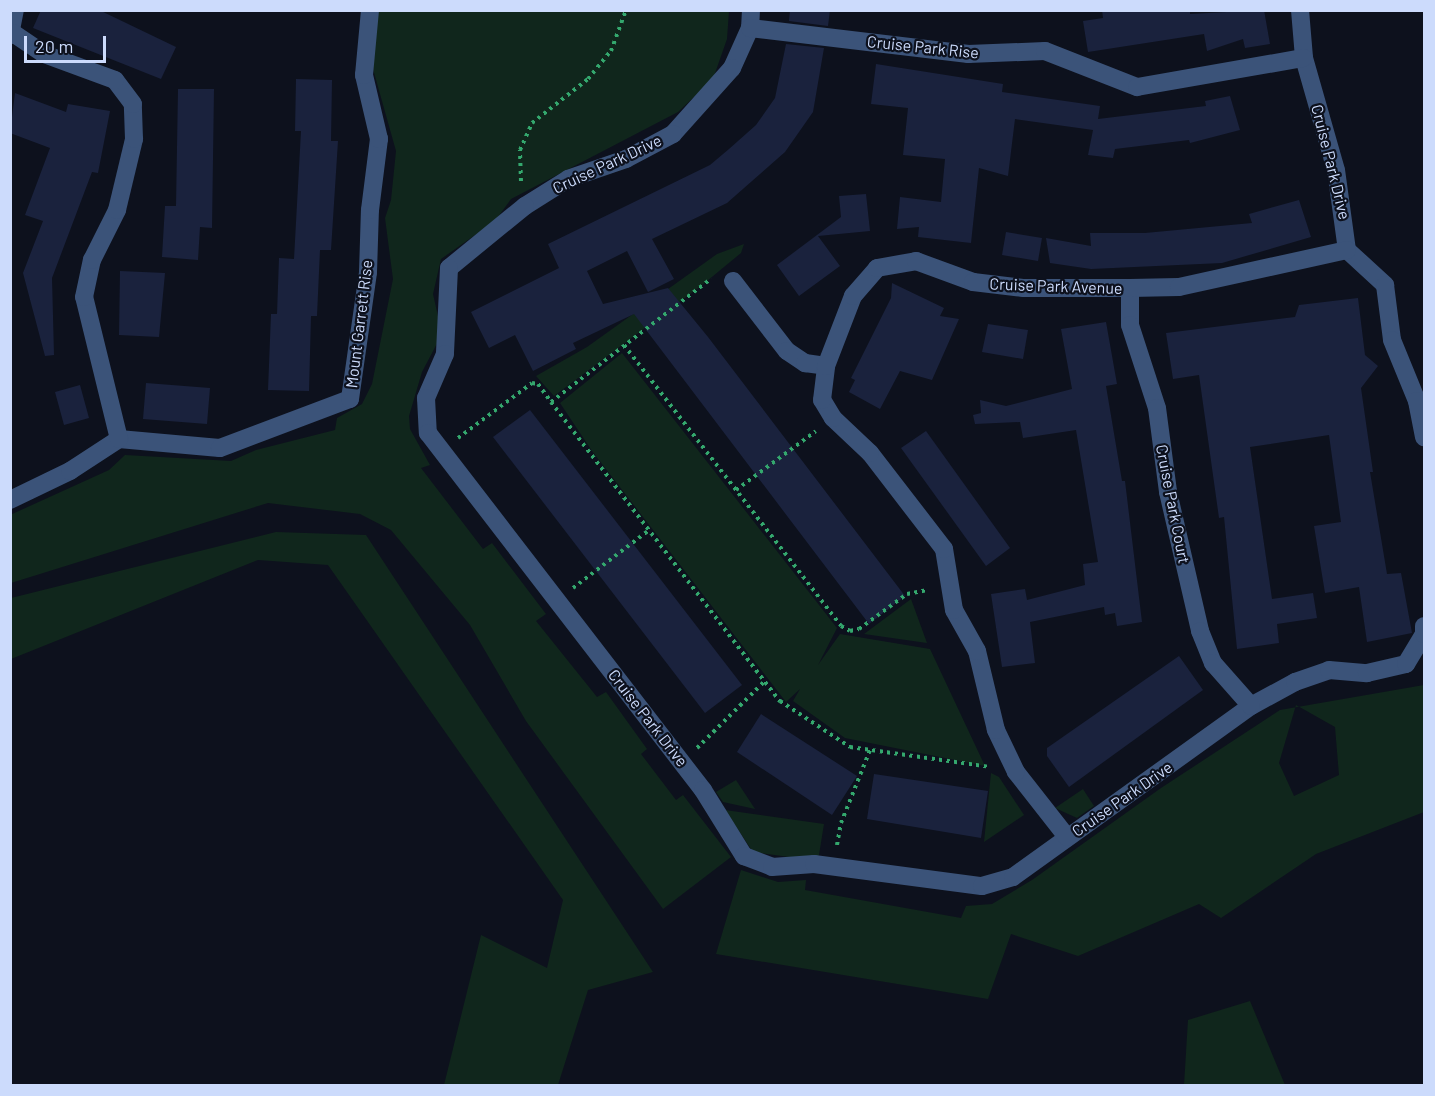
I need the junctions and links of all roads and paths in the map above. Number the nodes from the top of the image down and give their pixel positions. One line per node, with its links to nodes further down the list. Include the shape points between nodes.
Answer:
1 (370, 10): 16 (street, Mount Garrett Rise, via 364,75 379,139 370,210 368,272 350,399 220,448)
2 (626, 10): 7 (path, via 610,51 588,79 532,123 520,150)
3 (1300, 10): 6 (street, Cruise Park Drive)
4 (751, 19): 6 (street, Cruise Park Rise, via 968,54 1045,51 1137,87); 7 (street, Cruise Park Drive, via 732,68 673,134 626,159 568,179)
5 (13, 23): 16 (street, via 44,54 115,80 133,104 134,139 128,175 117,210 92,260 84,297)
6 (1304, 58): 8 (street, Cruise Park Drive, via 1336,170)
7 (525, 206): 17 (street, Cruise Park Drive, via 449,268 445,354 426,398 428,433)
8 (1347, 250): 10 (street, Cruise Park Avenue, via 1179,287); 15 (street, via 1385,285 1392,340 1417,401)
9 (733, 281): 11 (path, via 711,279); 12 (street, via 787,351 805,363)
10 (1130, 288): 12 (street, Cruise Park Avenue, via 1023,288 973,282 916,261 877,268 853,296); 25 (street, Cruise Park Court, via 1130,325 1157,408 1168,492 1200,631 1213,663)
11 (624, 345): 13 (path); 18 (path)
12 (826, 366): 14 (street, Cruise Park Avenue, via 822,400)
13 (551, 402): 17 (path, via 538,384 532,383); 20 (path)
14 (833, 418): 18 (path); 21 (street, Cruise Park Avenue, via 870,453 944,549)
15 (1425, 437)
16 (119, 439): 19 (street, via 70,471)
17 (442, 451): 22 (street, Cruise Park Drive)
18 (736, 490): 21 (path, via 841,626 850,632 869,624 908,594)
19 (10, 500)
20 (649, 530): 22 (path); 24 (path)
21 (952, 585): 27 (street, Cruise Park Avenue, via 954,610 977,651 996,730)
22 (557, 601): 28 (street, Cruise Park Drive)
23 (1425, 626): 25 (street, Cruise Park Drive, via 1406,664 1366,673 1329,670 1295,682)
24 (765, 681): 26 (path, via 790,708 850,747); 28 (path, via 707,740)
25 (1251, 706): 29 (street, Cruise Park Drive)
26 (870, 750): 27 (path, via 987,769); 30 (path, via 841,823)
27 (1009, 757): 29 (street, Cruise Park Avenue)
28 (681, 760): 30 (street, Cruise Park Drive, via 744,856 772,867)
29 (1066, 837): 30 (street, Cruise Park Drive, via 1013,877 982,886)
30 (833, 867)

